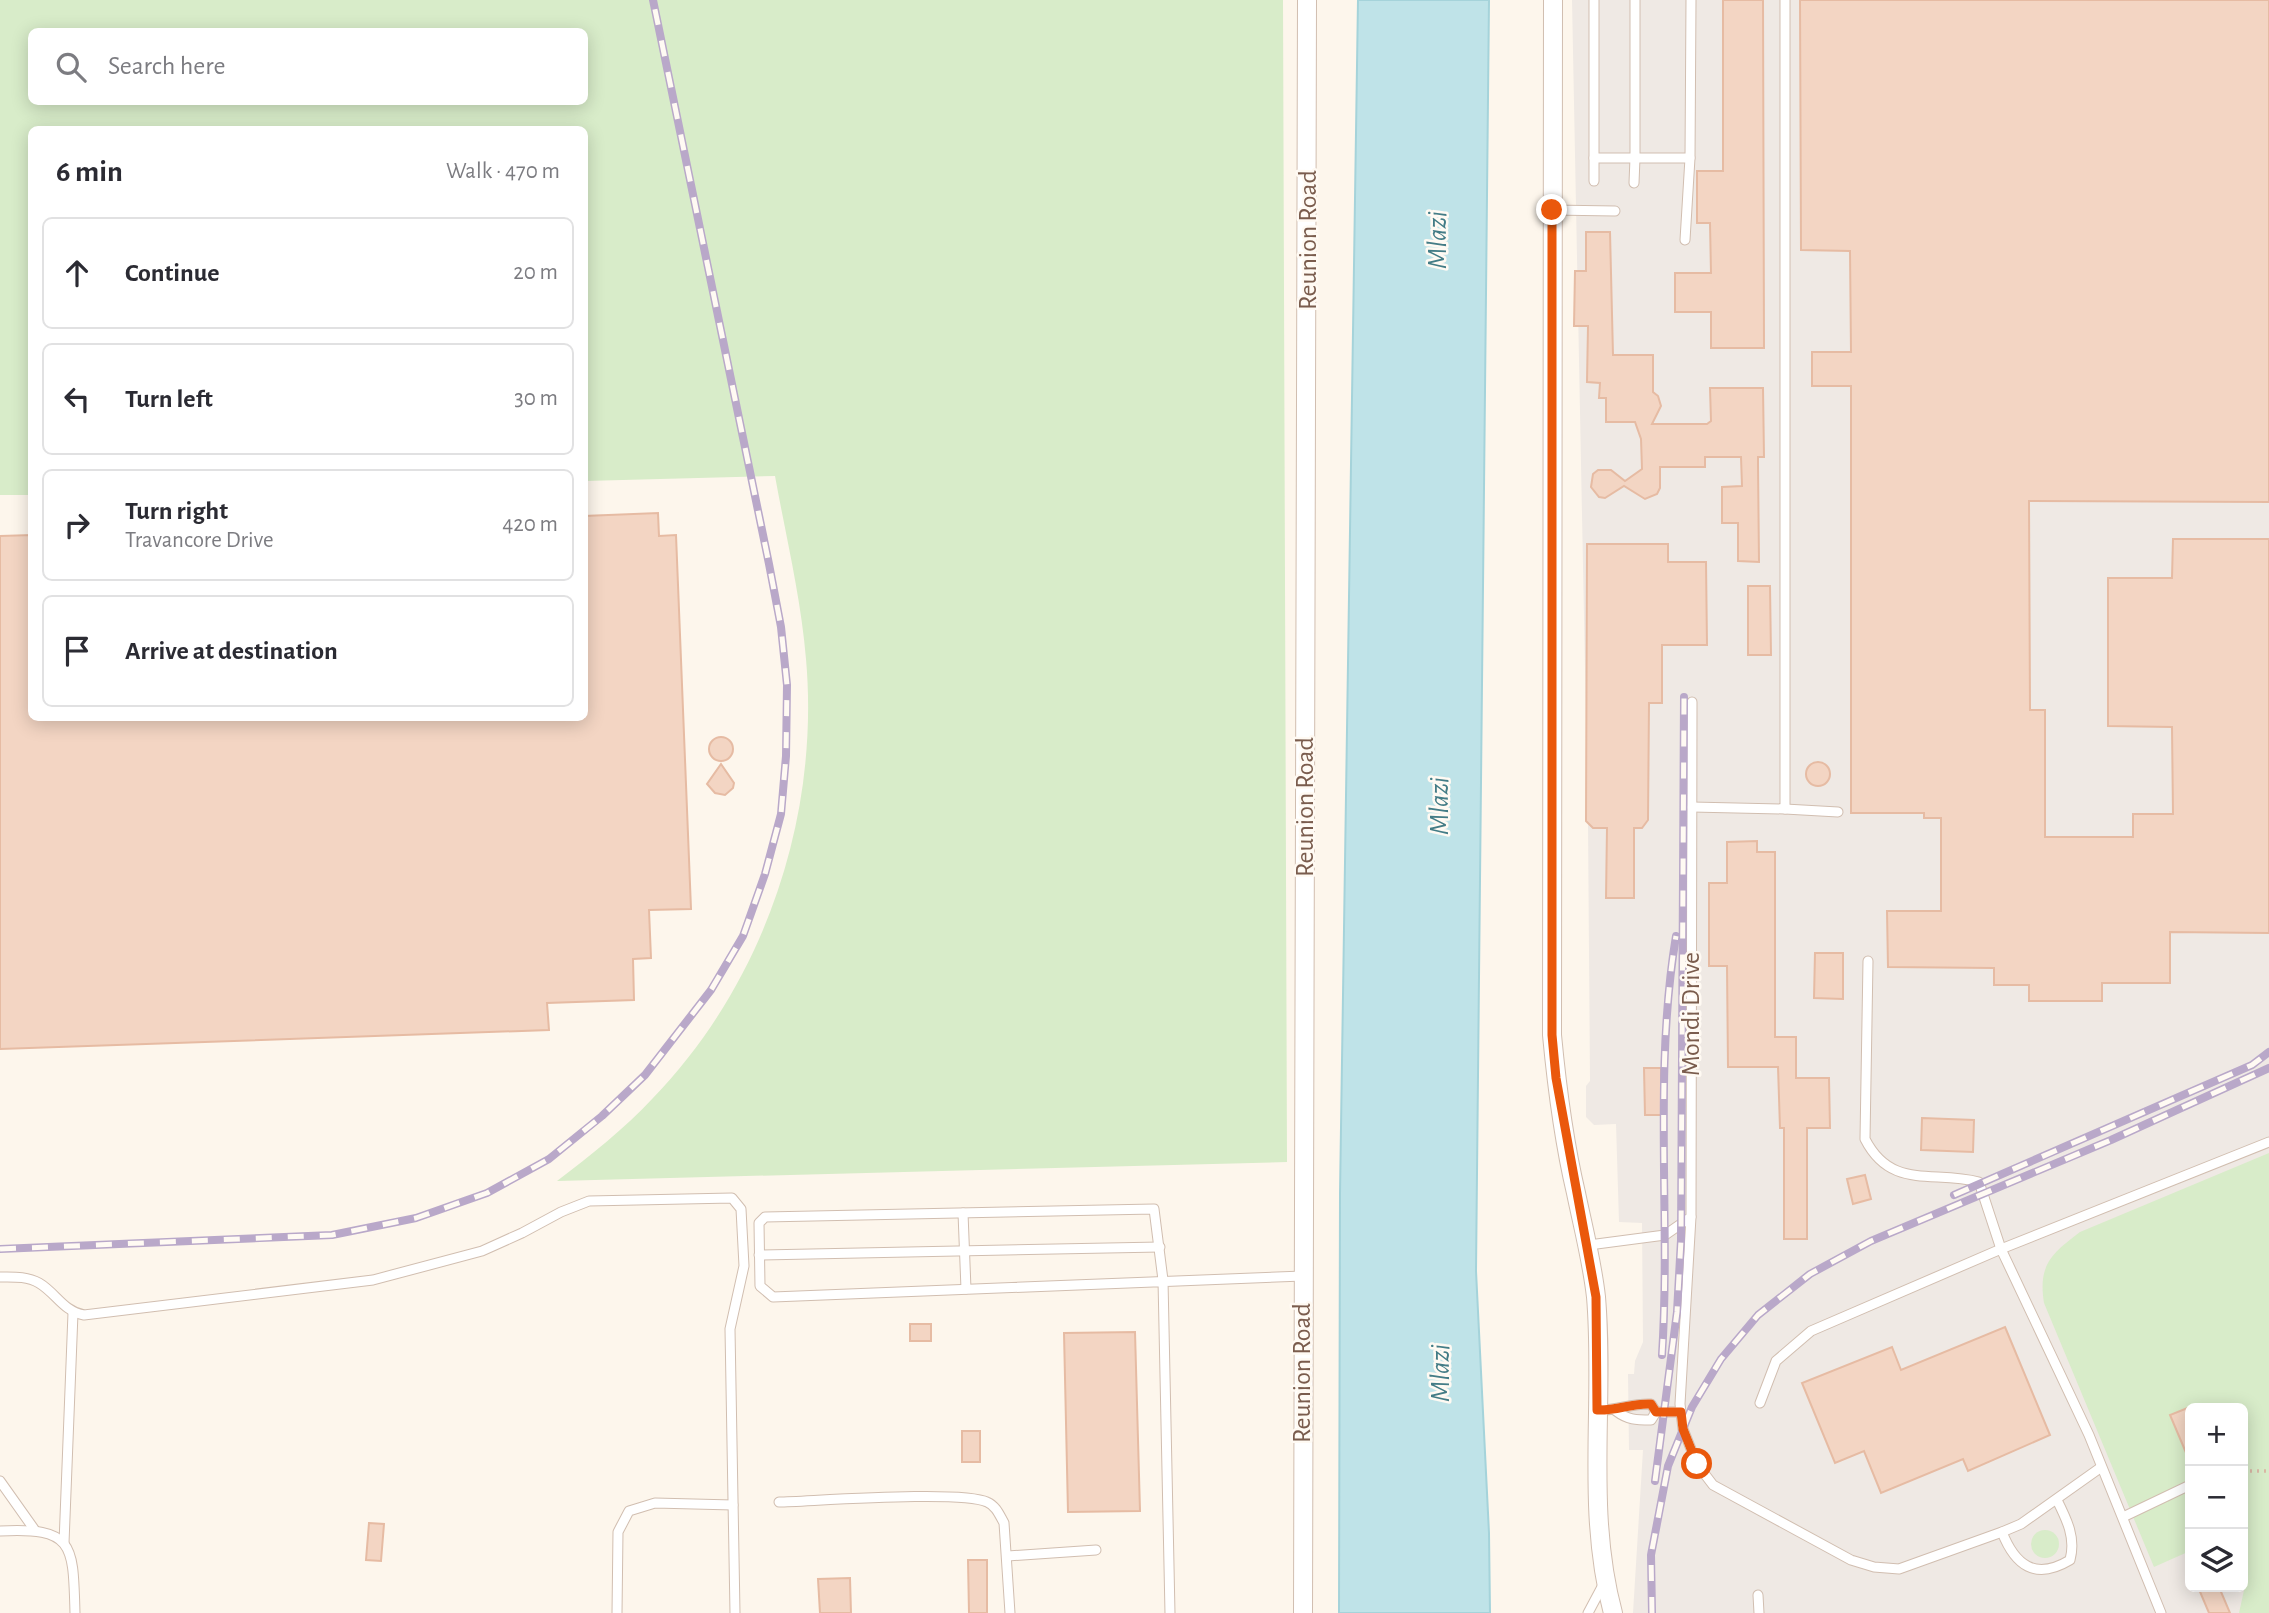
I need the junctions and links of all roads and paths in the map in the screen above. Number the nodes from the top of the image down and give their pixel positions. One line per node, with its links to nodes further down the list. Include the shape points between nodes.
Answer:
1 (1307, 0): 28 (street, Reunion Road)
2 (1553, 0): 12 (street)
3 (1594, 0): 7 (lane)
4 (1635, 0): 8 (lane)
5 (1691, 0): 9 (lane)
6 (1785, 0): 17 (lane)
7 (1594, 158): 8 (lane); 10 (lane)
8 (1635, 158): 9 (lane); 11 (lane)
9 (1690, 158): 14 (lane)
10 (1594, 181)
11 (1634, 183)
12 (1552, 210): 13 (lane); 23 (street, via 1552,1035 1575,1190)
13 (1615, 211)
14 (1685, 240)
15 (1692, 702): 16 (lane, Mondi Drive)
16 (1692, 807): 17 (lane); 22 (lane, Mondi Drive)
17 (1785, 809): 18 (lane)
18 (1838, 811)
19 (1868, 961): 25 (lane, via 1865,1139 1874,1156 1891,1171 1979,1182)
20 (2269, 1142): 25 (lane)
21 (963, 1213): 24 (lane, via 1147,1207 1157,1212); 26 (lane); 27 (lane, via 765,1217 759,1223)
22 (1691, 1217): 23 (lane, via 1665,1235); 37 (lane, Mondi Drive)
23 (1589, 1245): 34 (street, via 1596,1297)
24 (1160, 1247): 26 (lane); 30 (lane)
25 (2001, 1249): 33 (lane, via 1811,1331 1776,1361); 38 (lane, via 2089,1435)
26 (965, 1252): 27 (lane); 31 (lane)
27 (759, 1255): 31 (lane, via 760,1286 773,1297)
28 (1303, 1276): 30 (lane); 60 (street, Reunion Road)
29 (0, 1277): 32 (lane, via 38,1283)
30 (1163, 1280): 31 (lane); 59 (lane)
31 (965, 1289)
32 (73, 1313): 45 (lane, via 373,1280 482,1251 589,1201 732,1198 741,1209 744,1266 730,1320); 50 (lane)
33 (1760, 1403)
34 (1597, 1410): 35 (lane); 53 (street, via 1598,1532)
35 (1616, 1411): 36 (lane, via 1628,1403 1651,1404); 36 (lane, via 1628,1420 1651,1420)
36 (1656, 1412): 37 (lane)
37 (1681, 1412): 49 (lane, Mondi Drive, via 1697,1464 1713,1485 1851,1560 1899,1569)
38 (2100, 1468): 43 (lane, Mondi Drive); 46 (lane)
39 (2248, 1471): 40 (path)
40 (2269, 1471)
41 (0, 1481): 47 (lane)
42 (2185, 1487): 46 (lane)
43 (2057, 1500): 49 (lane, Mondi Drive); 49 (lane, via 2074,1547 2070,1560 2043,1571 2030,1567 2011,1556)
44 (779, 1502): 52 (lane, via 975,1498 997,1510 1004,1523)
45 (733, 1505): 56 (lane, via 655,1503 629,1511 618,1532); 57 (lane)
46 (2123, 1517): 64 (lane)
47 (34, 1529): 48 (lane); 50 (lane, via 53,1534)
48 (0, 1531)
49 (2002, 1532)
50 (64, 1543): 55 (lane, via 72,1558)
51 (1096, 1550): 52 (lane)
52 (1008, 1556): 58 (lane)
53 (1604, 1581): 61 (lane); 62 (street)
54 (1758, 1595): 63 (lane)
55 (75, 1613)
56 (617, 1613)
57 (735, 1613)
58 (1010, 1613)
59 (1170, 1613)
60 (1303, 1613)
61 (1588, 1613)
62 (1613, 1613)
63 (1759, 1613)
64 (2161, 1613)

